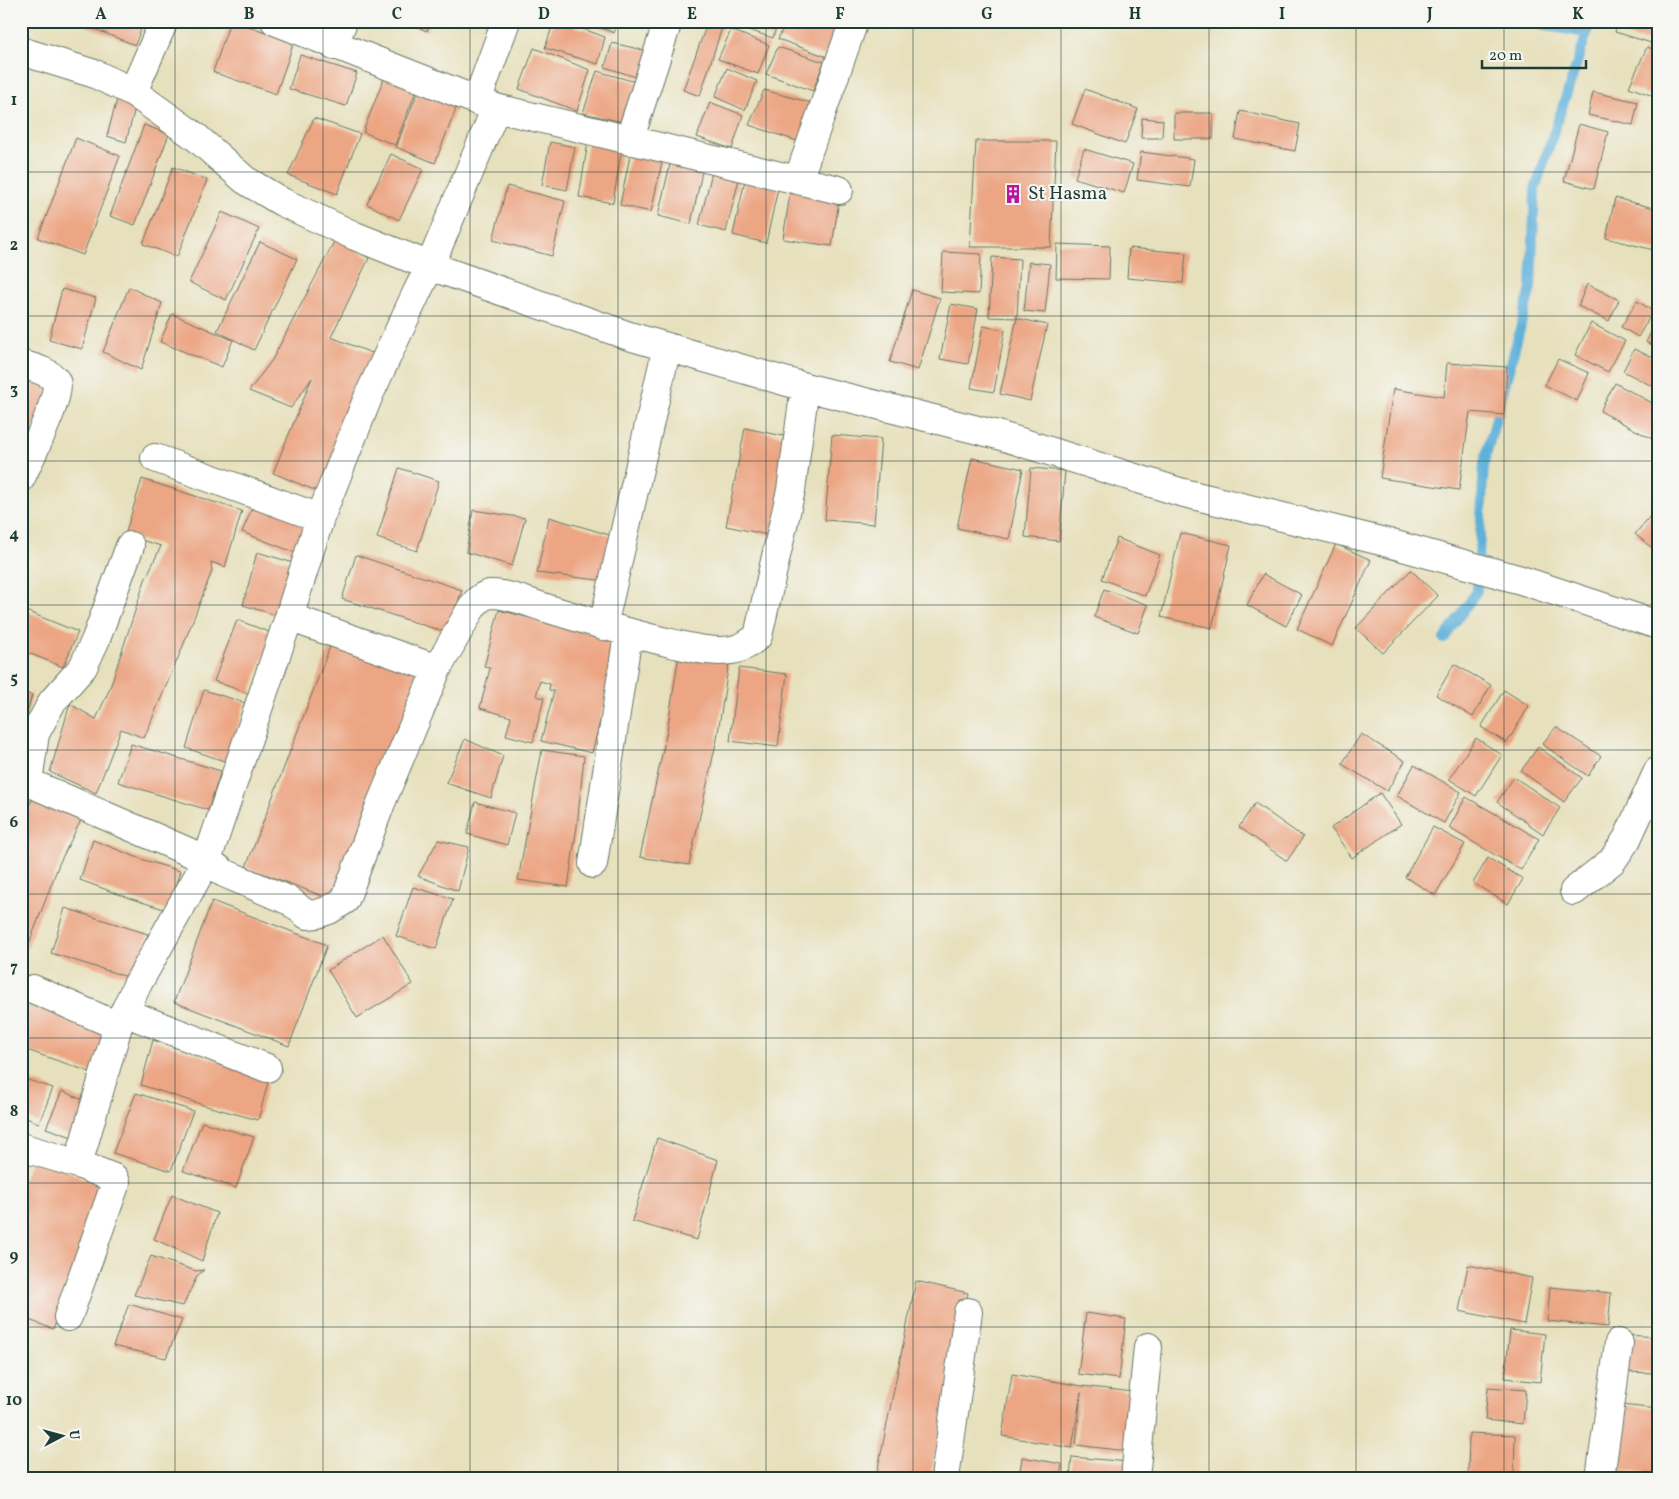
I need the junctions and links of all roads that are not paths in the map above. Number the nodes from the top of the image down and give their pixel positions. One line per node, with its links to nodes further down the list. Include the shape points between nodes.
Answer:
1 (164, 21): 8 (street)
2 (275, 21): 6 (street)
3 (506, 21): 9 (street)
4 (668, 21): 10 (street)
5 (854, 21): 11 (street)
6 (338, 33): 9 (street)
7 (21, 52): 8 (street, via 95,74)
8 (133, 92): 13 (street, via 196,137 245,180 282,202)
9 (486, 105): 10 (street); 13 (street)
10 (629, 141): 11 (street)
11 (798, 180): 12 (street)
12 (839, 190)
13 (430, 266): 14 (street); 19 (street, via 369,396)
14 (667, 347): 16 (street); 23 (street)
15 (21, 364): 18 (street, via 46,373 57,385 52,410)
16 (805, 387): 22 (street, via 998,435 1180,492 1521,580); 23 (street, via 791,490 758,636 742,648 730,651 701,650)
17 (156, 458): 19 (street)
18 (21, 478)
19 (320, 518): 21 (street)
20 (130, 546): 26 (street, via 93,646 82,667 52,702 35,734)
21 (289, 616): 24 (street); 27 (street)
22 (1658, 625)
23 (616, 630): 24 (street, via 510,597 484,595 472,607); 28 (street)
24 (437, 669): 27 (street, via 345,900 330,910 307,915 290,902 224,873)
25 (1658, 771): 29 (street, via 1627,839 1612,861)
26 (25, 782): 27 (street)
27 (207, 860): 31 (street)
28 (593, 864)
29 (1574, 891)
30 (33, 989): 31 (street)
31 (121, 1019): 32 (street); 34 (street)
32 (268, 1068)
33 (21, 1147): 34 (street)
34 (78, 1164): 36 (street, via 114,1178 116,1182)
35 (968, 1312): 39 (street)
36 (68, 1317)
37 (1619, 1343): 41 (street)
38 (1148, 1347): 40 (street)
39 (945, 1478)
40 (1135, 1478)
41 (1600, 1478)

